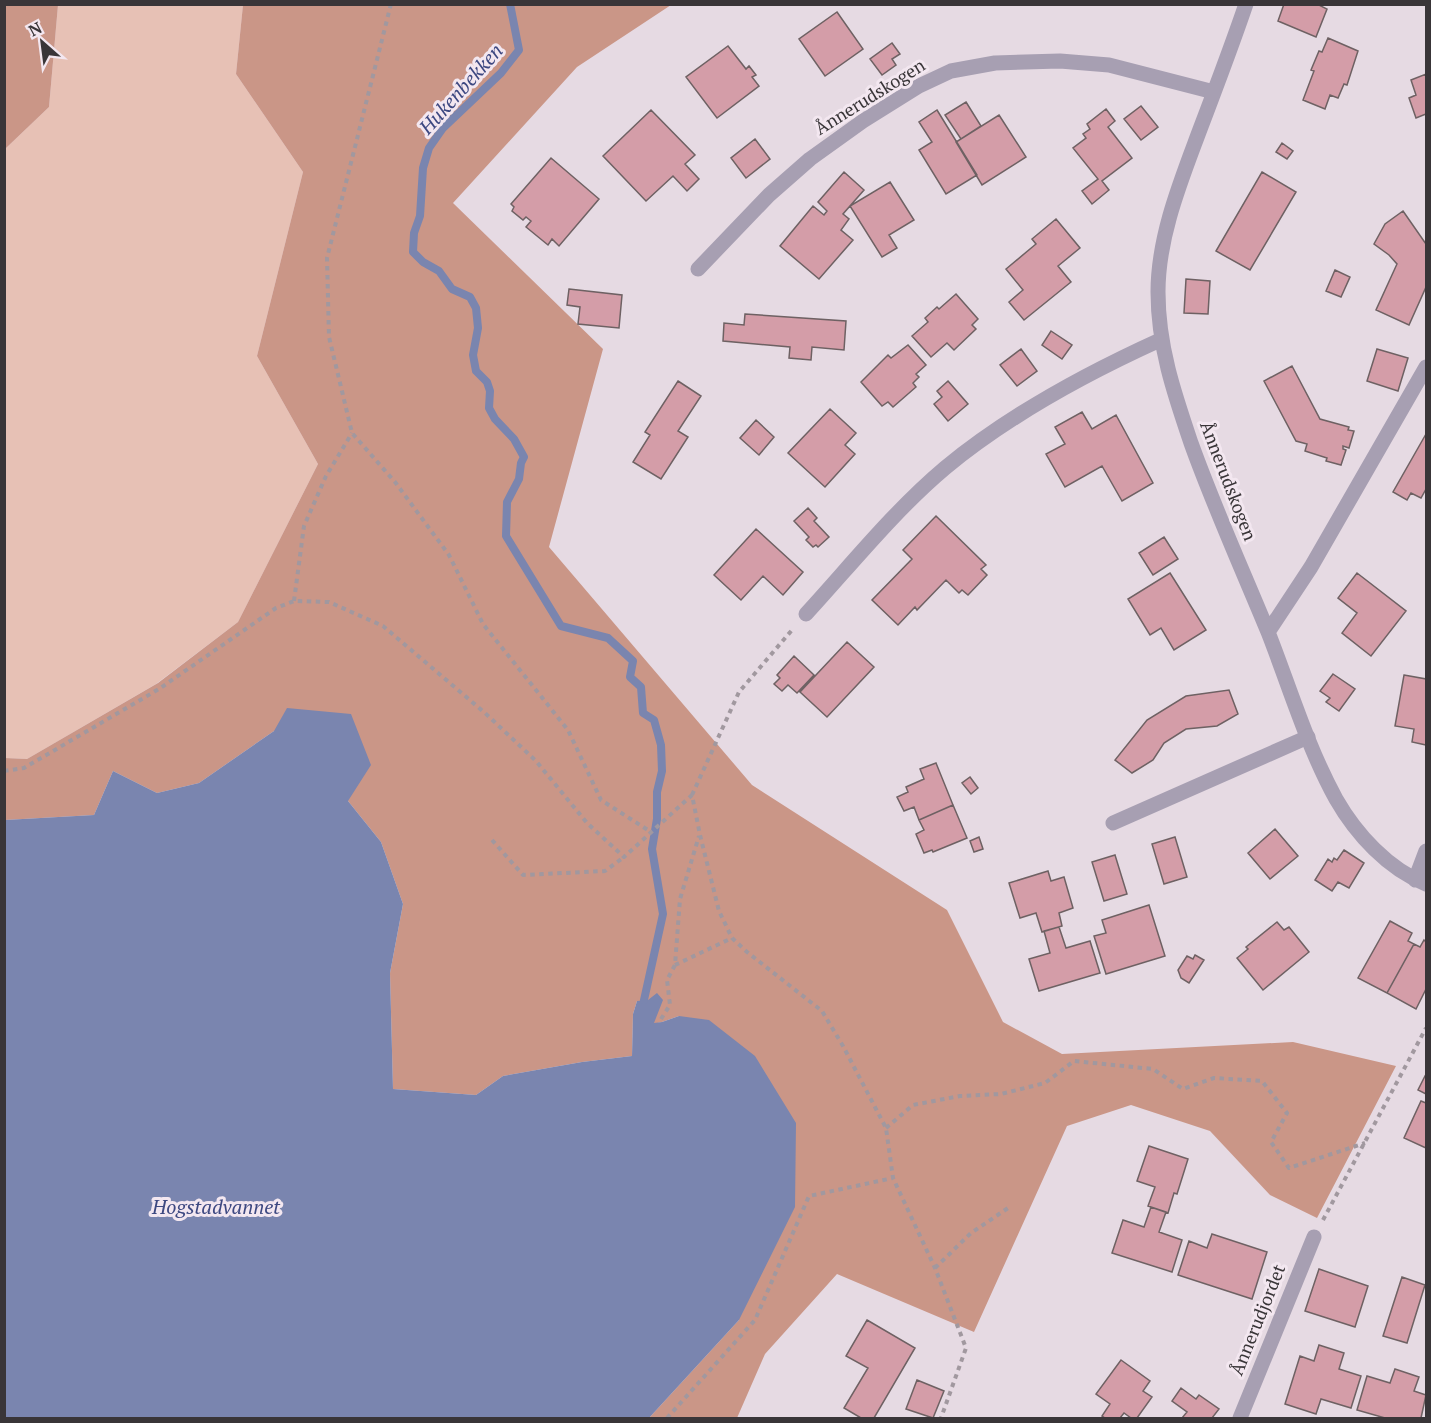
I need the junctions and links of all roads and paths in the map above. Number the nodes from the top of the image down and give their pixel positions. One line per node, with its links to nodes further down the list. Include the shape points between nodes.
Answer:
1 (391, 4): 7 (path, via 327,258 329,337)
2 (1245, 4): 3 (street, Ånnerudskogen)
3 (1214, 92): 4 (street, Ånnerudskogen, via 1109,65 995,63 951,71 919,86 810,159 769,195); 5 (street, Ånnerudskogen, via 1182,176 1165,237 1158,290)
4 (698, 269)
5 (1161, 340): 9 (street, via 1052,395 945,468); 10 (street, Ånnerudskogen, via 1177,402 1206,484)
6 (1426, 367): 10 (street, via 1311,567)
7 (352, 433): 8 (path, via 326,476 304,526); 15 (path, via 395,482 448,555 483,624 568,730 601,800)
8 (294, 601): 12 (path, via 276,608 159,689 24,768); 19 (path, via 329,602 383,626 536,761 587,823)
9 (806, 614): 13 (path, via 739,692)
10 (1268, 632): 11 (street, Ånnerudskogen)
11 (1308, 737): 14 (street); 20 (street, Ånnerudskogen, via 1337,800 1356,828 1380,856)
12 (4, 771)
13 (692, 795): 15 (path); 16 (path)
14 (1113, 823)
15 (652, 831): 19 (path)
16 (700, 835): 21 (path, via 719,911); 22 (path, via 680,899)
17 (492, 840): 19 (path, via 523,875 605,871)
18 (1426, 851): 20 (street)
19 (624, 857)
20 (1421, 882)
21 (732, 938): 22 (path); 25 (path, via 822,1011)
22 (675, 965): 23 (path, via 667,980 670,1005)
23 (661, 1018)
24 (1426, 1028): 26 (path)
25 (886, 1128): 26 (path, via 913,1105 960,1096 1001,1094 1045,1083 1074,1061 1153,1069 1183,1089 1214,1078 1262,1081 1287,1113 1270,1142 1289,1168); 27 (path)
26 (1365, 1143): 29 (path)
27 (893, 1178): 30 (path); 31 (path, via 809,1196 754,1320)
28 (1011, 1206): 30 (path, via 971,1233)
29 (1314, 1237): 33 (street, Ånnerudjordet)
30 (935, 1268): 32 (path, via 966,1348)
31 (667, 1419)
32 (941, 1419)
33 (1239, 1419)

